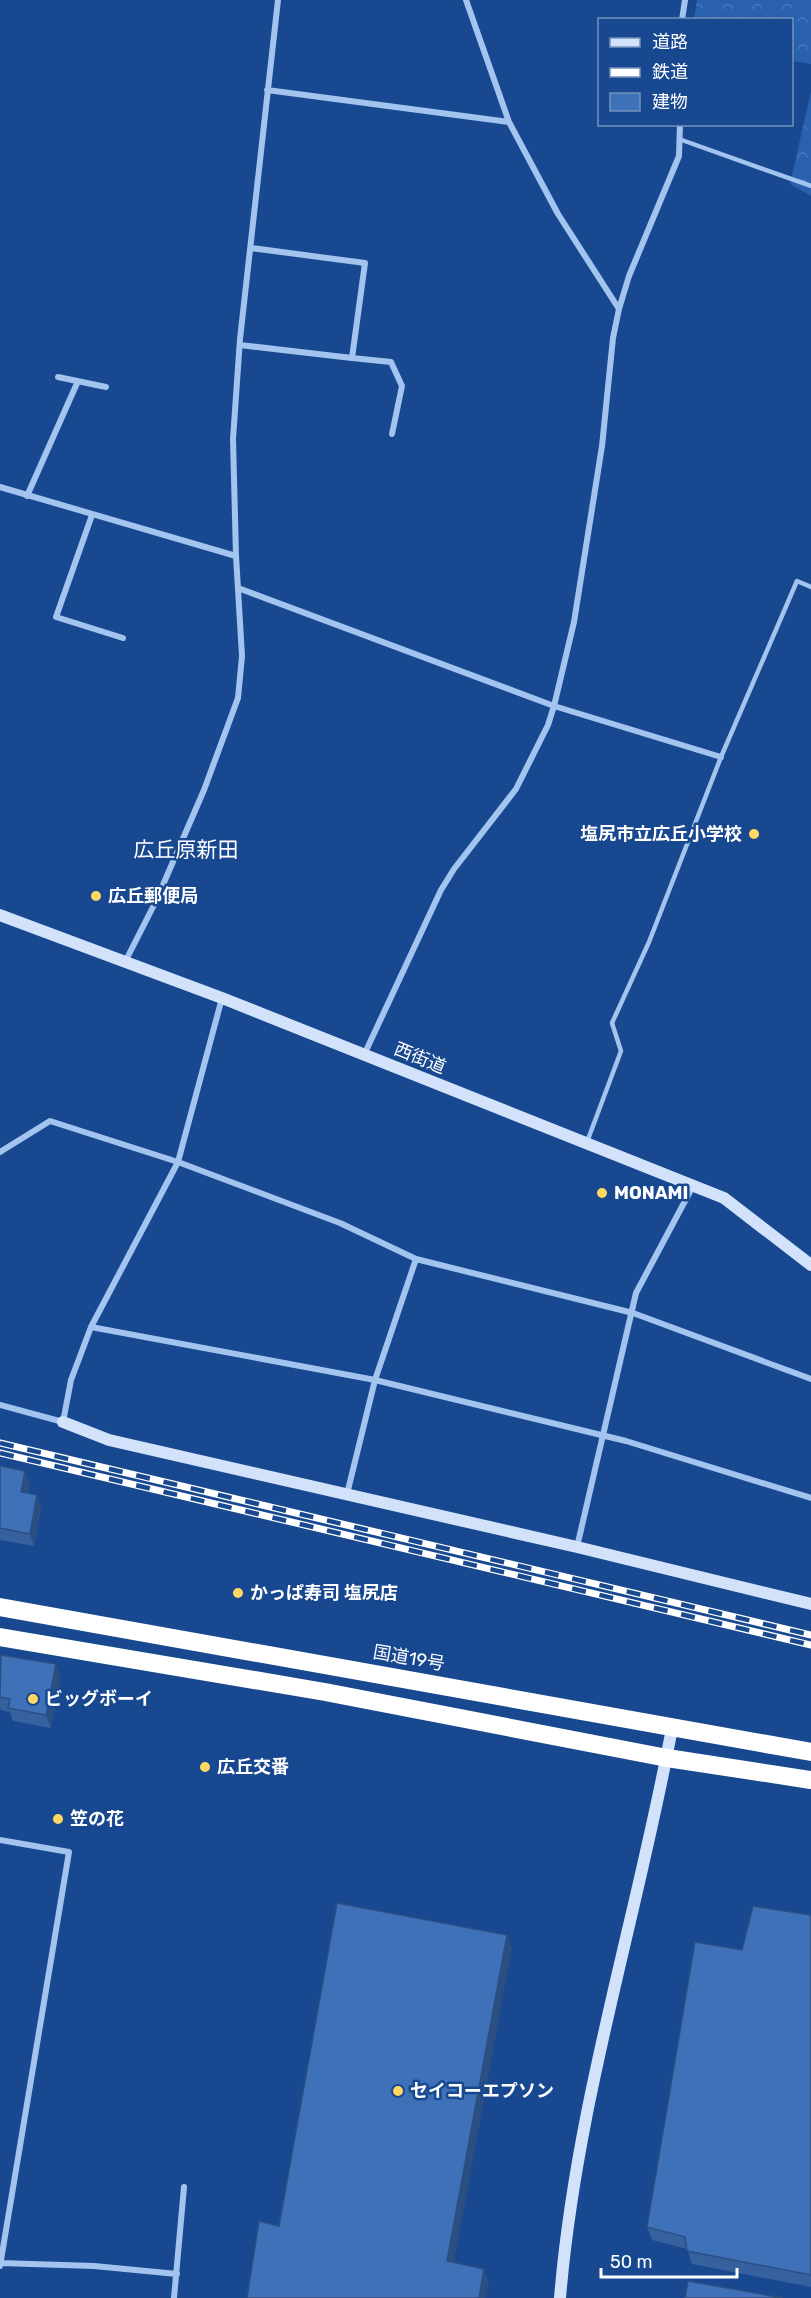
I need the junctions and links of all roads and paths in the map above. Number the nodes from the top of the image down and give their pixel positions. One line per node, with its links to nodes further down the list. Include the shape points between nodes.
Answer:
1 (278, 0): 5 (street)
2 (466, 0): 6 (street)
3 (685, 0): 4 (street)
4 (682, 18)
5 (267, 90): 6 (street); 10 (street)
6 (509, 122): 11 (street, via 558,214)
7 (680, 126): 8 (street)
8 (679, 139): 9 (lane); 11 (street, via 679,156)
9 (811, 186)
10 (251, 248): 12 (street); 13 (street, via 365,263)
11 (619, 309): 25 (street, via 602,446 573,622)
12 (240, 345): 13 (street); 21 (street, via 233,439)
13 (352, 358): 17 (street, via 391,362 402,386)
14 (58, 377): 15 (street)
15 (78, 381): 16 (street); 19 (street)
16 (106, 387)
17 (392, 434)
18 (0, 487): 19 (street)
19 (27, 496): 20 (street)
20 (92, 515): 21 (street); 24 (street, via 56,617)
21 (236, 556): 23 (street)
22 (811, 587): 26 (lane, via 797,581)
23 (238, 588): 25 (street); 28 (street, via 242,656 238,699 156,902)
24 (123, 638)
25 (554, 706): 26 (street); 30 (street, via 516,789 441,890)
26 (721, 756): 31 (lane, via 649,942 612,1023 621,1051)
27 (0, 915): 28 (street, 西街道)
28 (125, 962): 29 (street, 西街道)
29 (222, 998): 30 (street, 西街道); 33 (street)
30 (364, 1055): 31 (street, 西街道)
31 (586, 1145): 34 (street, 西街道)
32 (0, 1152): 33 (street, via 50,1121)
33 (178, 1162): 35 (street, via 340,1222); 38 (street)
34 (693, 1185): 36 (street, 西街道, via 724,1198); 37 (street, via 636,1293)
35 (416, 1259): 37 (street); 40 (street)
36 (811, 1265)
37 (633, 1313): 39 (street); 43 (street)
38 (91, 1327): 40 (street); 42 (street, via 71,1380)
39 (811, 1379)
40 (375, 1380): 43 (street); 44 (street)
41 (0, 1405): 42 (street)
42 (63, 1422): 44 (street, via 109,1440)
43 (604, 1437): 45 (street); 46 (street)
44 (347, 1495): 46 (street)
45 (811, 1498)
46 (578, 1547): 47 (street)
47 (811, 1604)
48 (0, 1607): 50 (highway, 国道19号)
49 (0, 1637): 52 (highway, via 325,1692)
50 (672, 1728): 51 (highway, 国道19号); 52 (street)
51 (811, 1752)
52 (667, 1758): 53 (highway); 59 (street, via 595,2075 567,2221)
53 (811, 1780)
54 (0, 1840): 56 (street, via 69,1852)
55 (184, 2187): 57 (street)
56 (0, 2264): 57 (street, via 94,2266)
57 (177, 2274): 58 (street)
58 (174, 2298)
59 (560, 2298)

